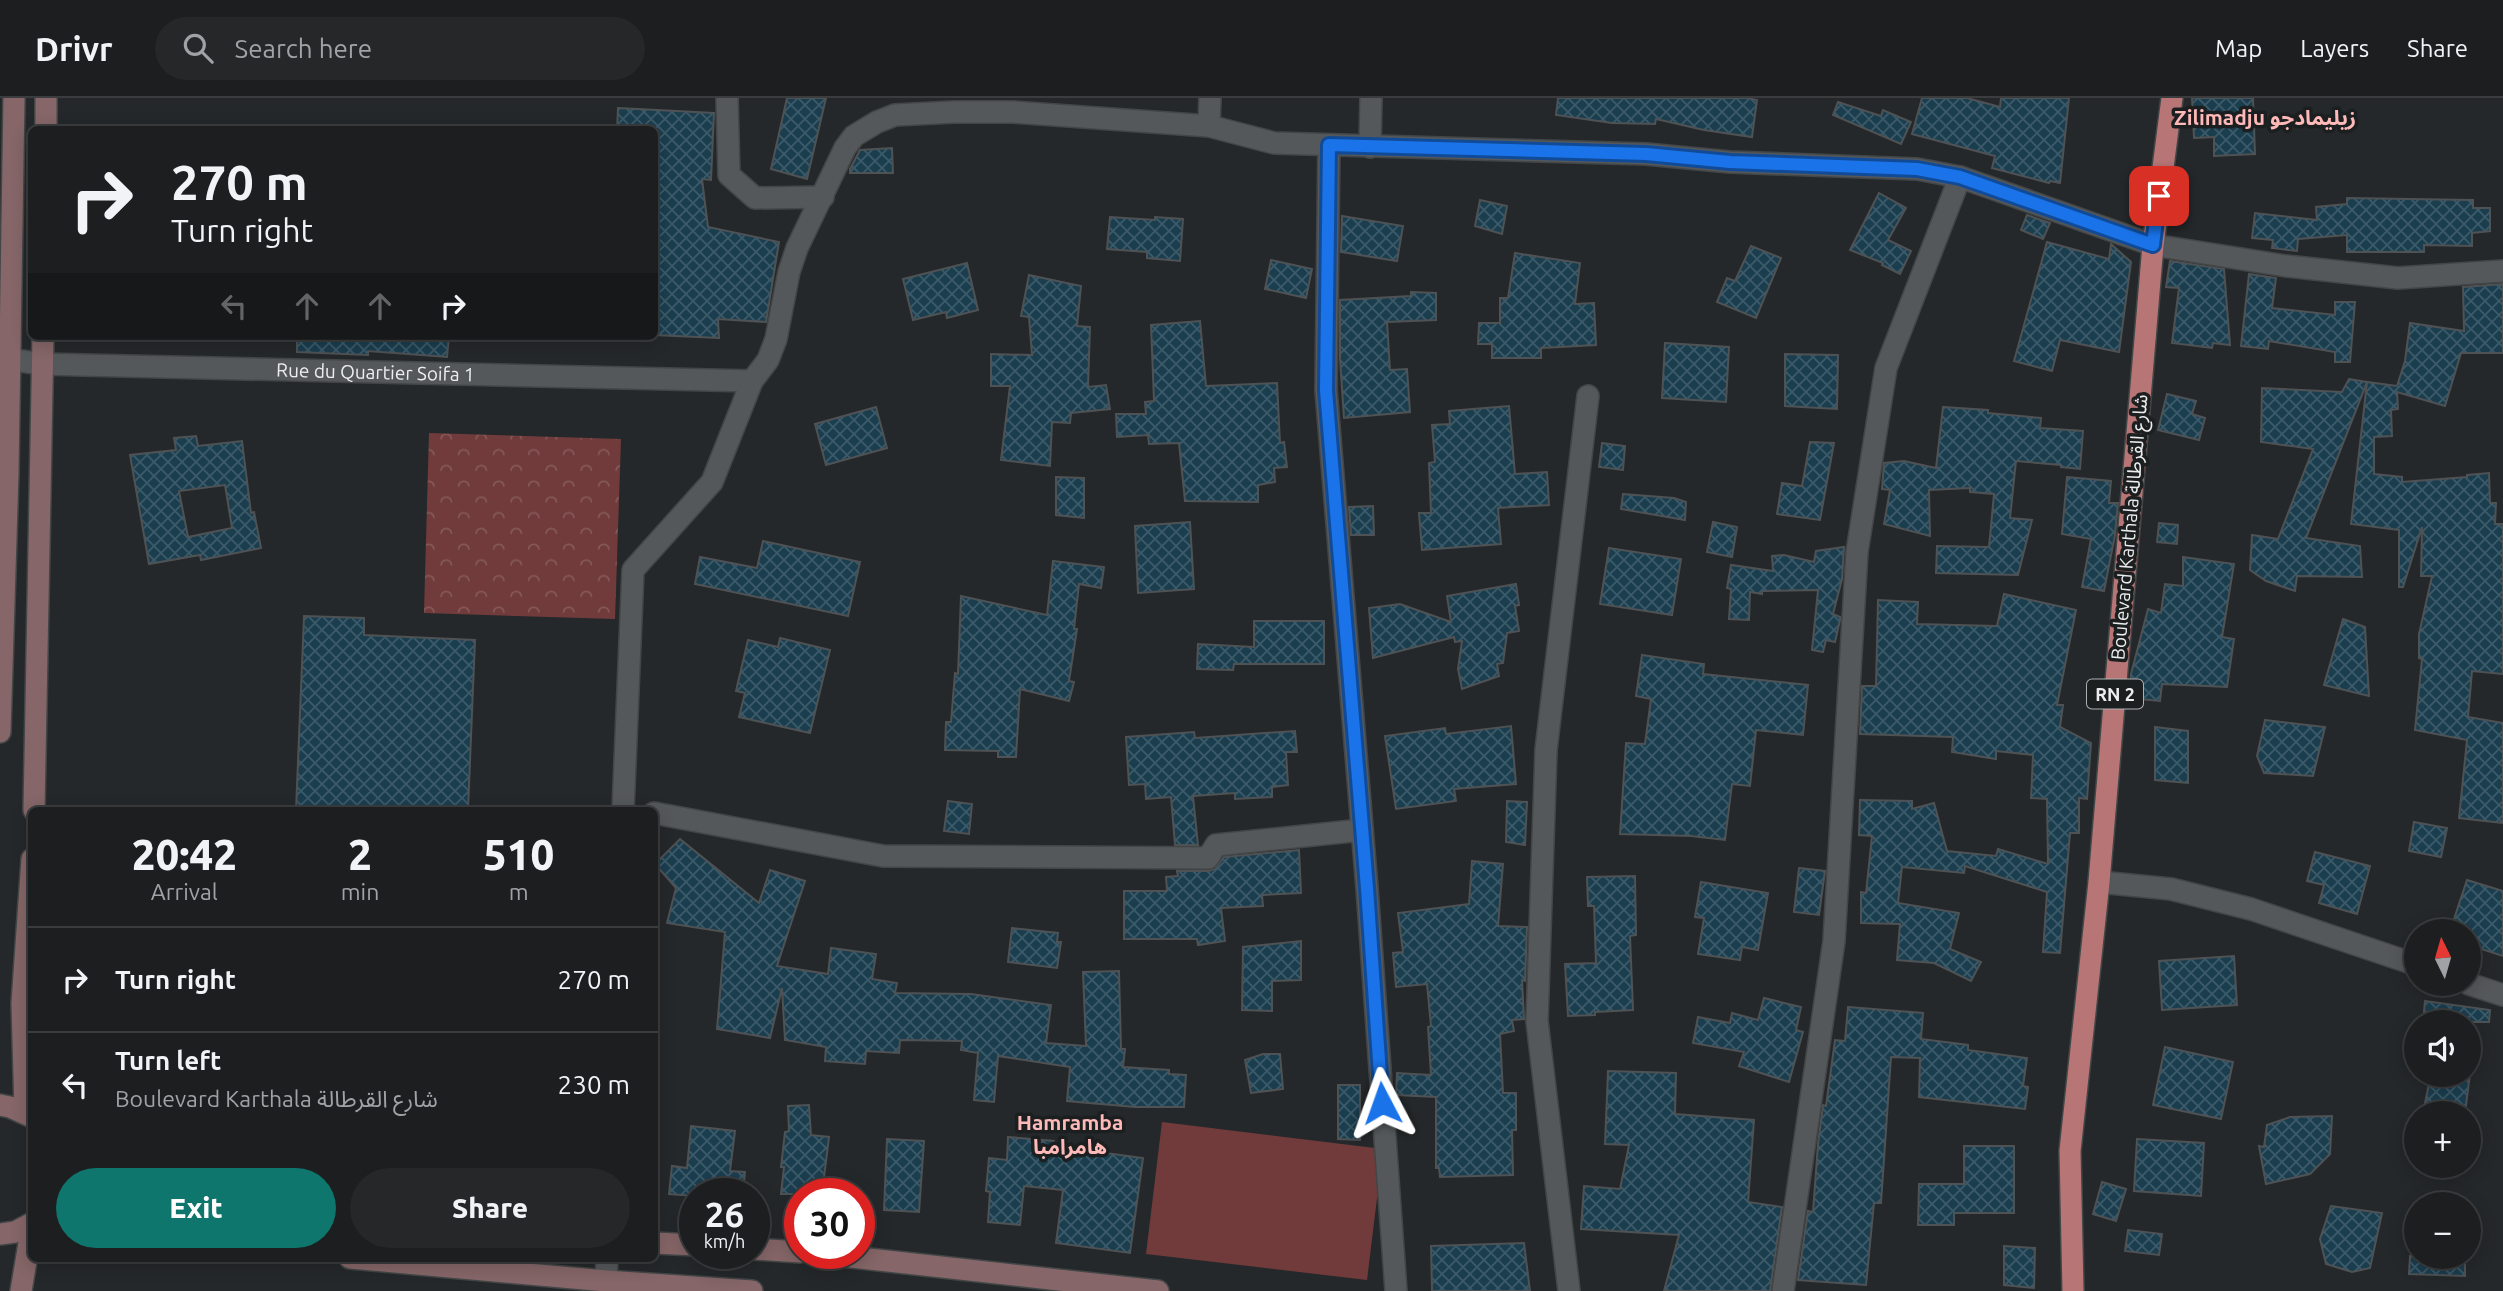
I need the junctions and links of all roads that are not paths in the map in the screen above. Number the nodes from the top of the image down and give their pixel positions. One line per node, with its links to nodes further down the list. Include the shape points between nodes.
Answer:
1 (14, 98): 18 (main road)
2 (46, 98): 9 (main road)
3 (727, 98): 14 (street, via 729,175 755,198)
4 (1210, 98): 10 (street)
5 (1371, 98): 12 (street)
6 (2172, 98): 15 (main road, Boulevard Karthala شارع القرطالة / RN 2)
7 (1048, 106): 8 (street, via 1013,112); 10 (street)
8 (896, 107): 14 (street, via 854,136)
9 (46, 126)
10 (1209, 126): 11 (street, via 1274,143)
11 (1329, 145): 12 (street); 26 (street, via 1326,390)
12 (1370, 147): 13 (street, via 1646,154 1917,169)
13 (1960, 177): 15 (street); 48 (street, via 1886,368 1857,552 1834,941)
14 (823, 197): 20 (street, via 797,248 768,360)
15 (2153, 245): 16 (street, via 2398,278); 27 (main road, Boulevard Karthala شارع القرطالة / RN 2)
16 (2503, 271)
17 (43, 340): 19 (main road)
18 (4, 358): 19 (street, Rue du Quartier Soifa 1); 22 (main road, via 7,499)
19 (42, 364): 20 (street, Rue du Quartier Soifa 1); 23 (main road)
20 (752, 381): 24 (street, via 712,482 633,570)
21 (1588, 397): 47 (street, via 1546,750 1537,1021)
22 (0, 732)
23 (34, 807)
24 (629, 807)
25 (658, 814): 26 (street, via 883,856 1208,858 1216,845)
26 (1362, 830): 46 (street)
27 (2099, 882): 29 (street, via 2171,889 2251,909); 49 (main road, Boulevard Karthala شارع القرطالة / RN 2, via 2070,1151)
28 (28, 917): 33 (main road, via 22,1003)
29 (2404, 961)
30 (2482, 988): 31 (street)
31 (2503, 995)
32 (0, 1105): 33 (main road)
33 (28, 1114)
34 (28, 1226): 35 (main road)
35 (0, 1234)
36 (658, 1243): 37 (main road)
37 (679, 1244)
38 (28, 1246): 43 (main road)
39 (875, 1260): 45 (main road)
40 (395, 1262): 42 (main road)
41 (607, 1262): 42 (street)
42 (606, 1281): 44 (main road)
43 (20, 1291)
44 (752, 1291)
45 (1158, 1291)
46 (1396, 1291)
47 (1569, 1291)
48 (1783, 1291)
49 (2073, 1291)

